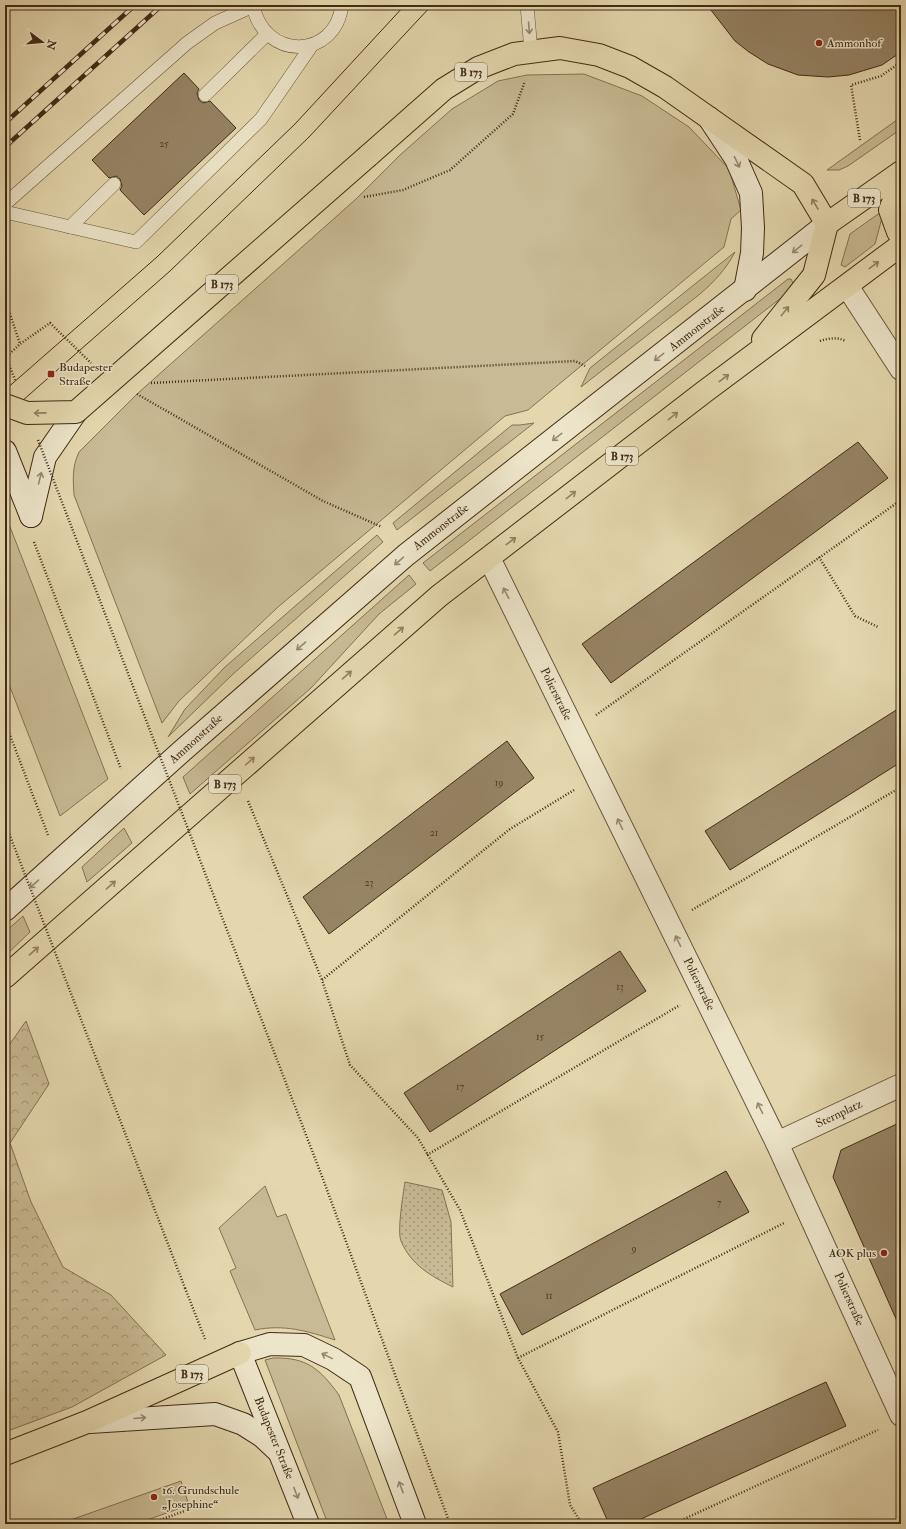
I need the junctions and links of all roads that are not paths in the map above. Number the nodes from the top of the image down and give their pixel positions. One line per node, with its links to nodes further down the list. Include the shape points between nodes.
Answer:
1 (253, 5): 4 (lane, via 259,25); 12 (lane, via 214,23 187,43)
2 (342, 5): 5 (lane, via 340,18 329,35)
3 (527, 5): 6 (lane, one-way to 6)
4 (267, 34): 5 (lane, via 273,40 292,47); 7 (lane)
5 (312, 45): 15 (lane, via 261,119 136,242)
6 (531, 51): 8 (main road, B 173, via 560,48 599,55 630,67 665,87); 23 (main road, B 173, bridge, via 514,54 478,68 444,89)
7 (205, 95)
8 (708, 117): 14 (main road, B 173, one-way to 8, via 803,184); 19 (main road, B 173, one-way to 19, via 736,159 751,193 752,253)
9 (901, 172): 14 (main road, Ammonstraße / B 173)
10 (901, 182): 16 (main road, via 890,210 898,232)
11 (114, 184): 15 (lane)
12 (5, 204)
13 (5, 212): 15 (lane)
14 (827, 224): 19 (main road, Ammonstraße, one-way to 19); 20 (main road, one-way to 14, via 814,275)
15 (70, 227)
16 (901, 232)
17 (901, 245): 18 (main road, B 173, one-way to 17)
18 (847, 286): 20 (main road, B 173); 21 (main road)
19 (745, 290): 26 (main road, Ammonstraße, one-way to 26, via 406,555)
20 (743, 363): 25 (main road, B 173, one-way to 20)
21 (901, 369)
22 (5, 405): 23 (main road, one-way to 22, bridge, via 27,413)
23 (76, 412): 24 (main road, one-way to 23, via 30,516 45,457)
24 (5, 450)
25 (489, 558): 27 (main road, B 173, one-way to 25, via 369,656 439,596); 29 (main road, Polierstraße, one-way to 25)
26 (5, 910)
27 (5, 977)
28 (901, 1085): 29 (main road, Sternplatz)
29 (777, 1143): 31 (main road, Polierstraße)
30 (240, 1353): 32 (main road, B 173); 34 (main road, Budapester Straße); 36 (main road, one-way to 30, via 360,1377 333,1359 304,1345 270,1344)
31 (901, 1415)
32 (87, 1422): 33 (main road, B 173); 34 (main road, one-way to 34, via 215,1414 243,1424 262,1436)
33 (5, 1454)
34 (282, 1455): 35 (main road, Budapester Straße, one-way to 35)
35 (308, 1524)
36 (415, 1524)

